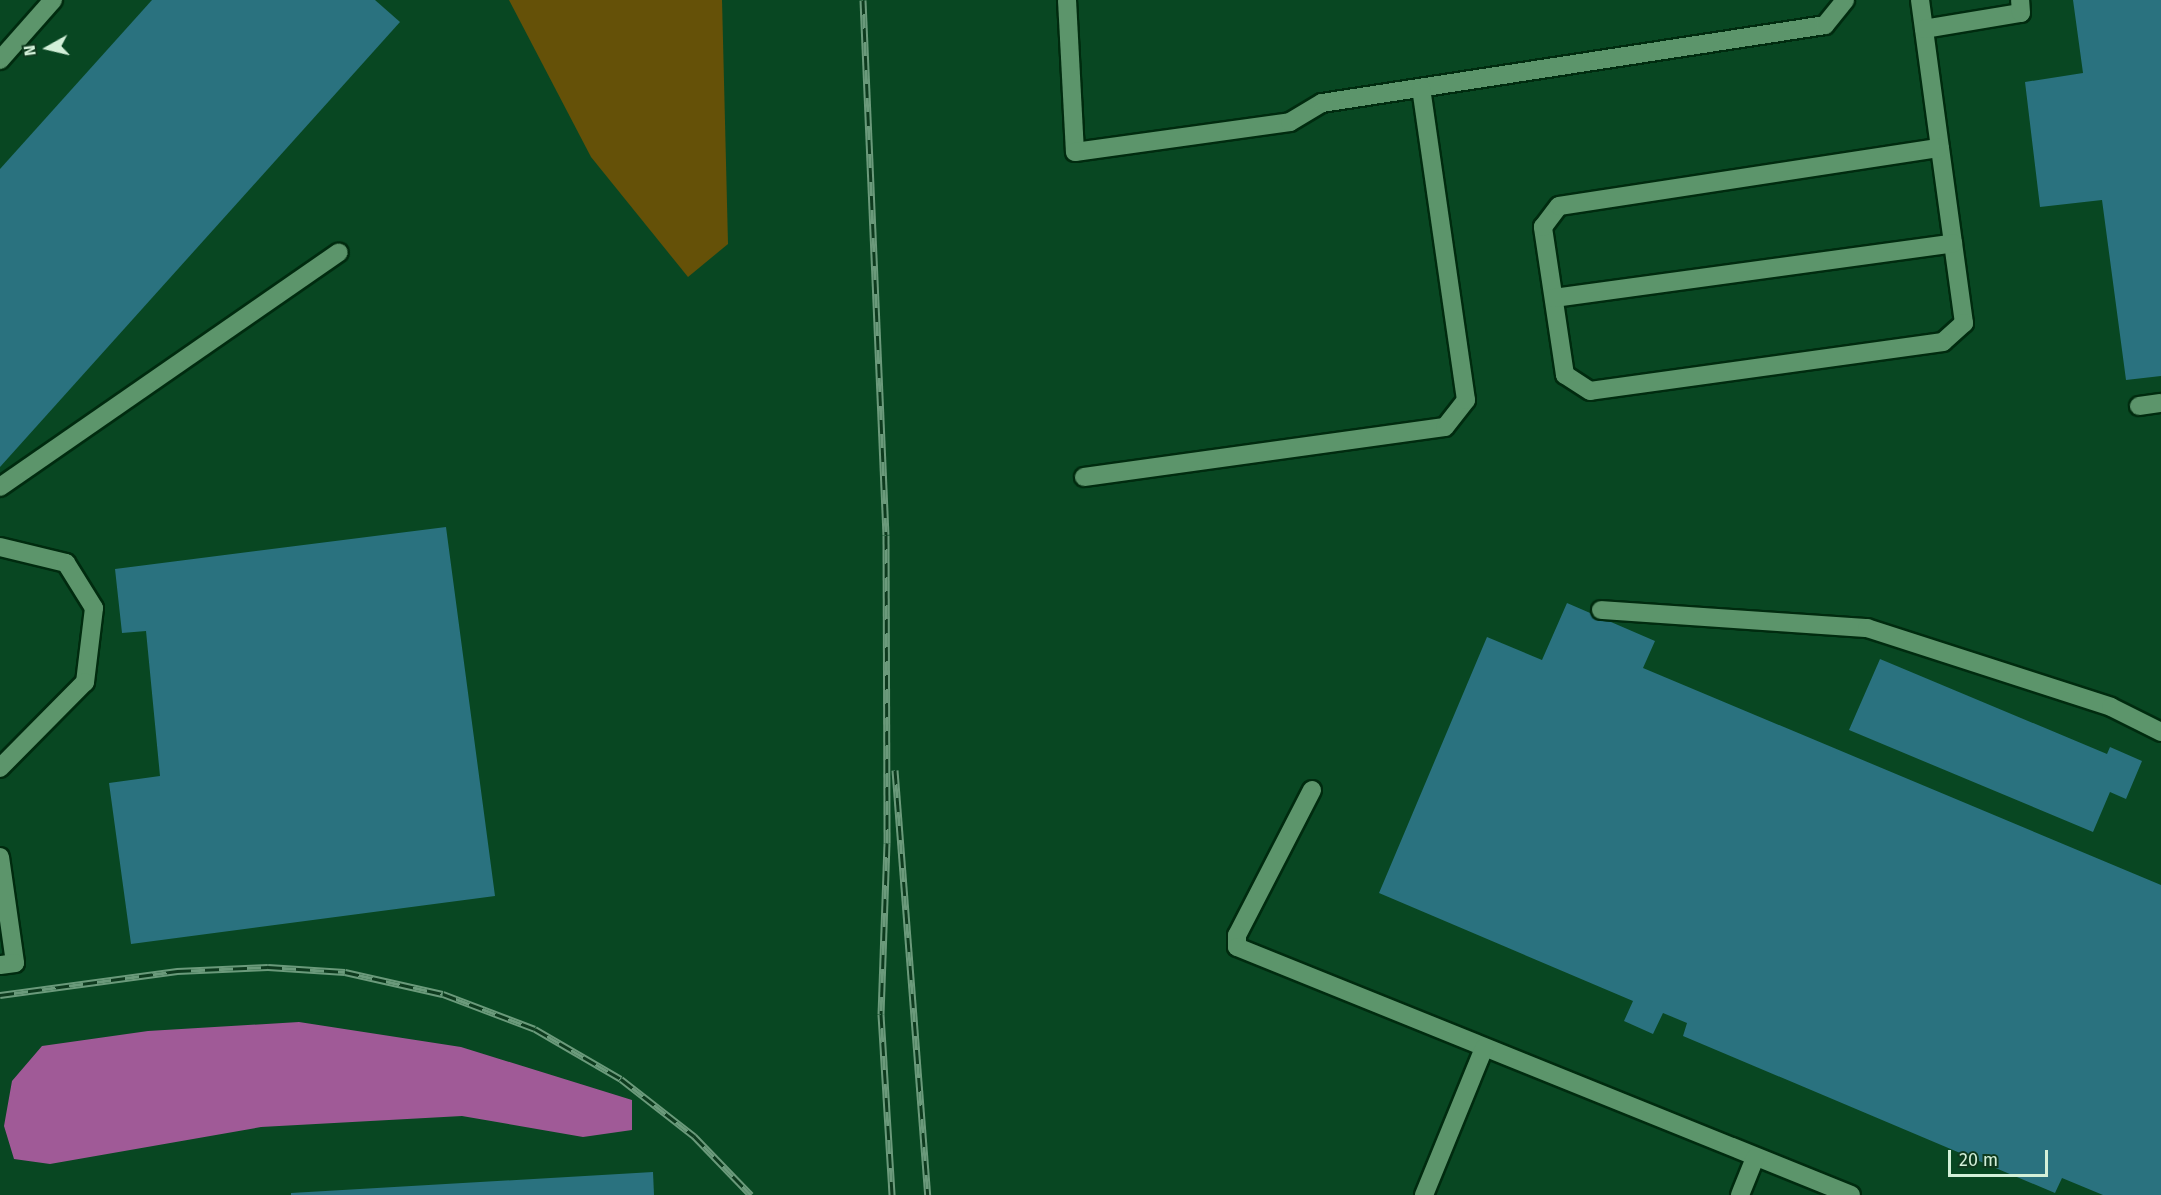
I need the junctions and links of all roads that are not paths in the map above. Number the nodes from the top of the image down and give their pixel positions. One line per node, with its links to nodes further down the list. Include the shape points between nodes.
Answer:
1 (53, 0): 7 (lane)
2 (1067, 0): 8 (lane, via 1075,152 1290,122 1322,103)
3 (1845, 0): 8 (lane, via 1825,25)
4 (1920, 0): 6 (lane)
5 (2020, 0): 6 (lane, via 2021,14)
6 (1924, 29): 9 (lane)
7 (0, 60)
8 (1421, 88): 15 (lane, via 1466,400 1444,427)
9 (1941, 148): 10 (lane); 12 (lane, via 1559,206 1543,227)
10 (1953, 243): 12 (lane); 12 (lane, via 1964,323 1943,342 1590,391 1565,375)
11 (339, 252): 16 (lane)
12 (1554, 298)
13 (2161, 403): 14 (lane)
14 (2139, 406)
15 (1084, 477)
16 (0, 487)
17 (0, 547): 20 (lane, via 66,563 94,608 85,682)
18 (1600, 610): 19 (lane, via 1867,628 2111,708)
19 (2161, 732)
20 (0, 768)
21 (1312, 790): 24 (lane, via 1237,935 1237,947)
22 (0, 857): 23 (lane)
23 (8, 964)
24 (1484, 1048): 25 (lane); 26 (lane)
25 (1755, 1158): 27 (lane); 28 (lane)
26 (1424, 1195)
27 (1740, 1195)
28 (1851, 1195)

